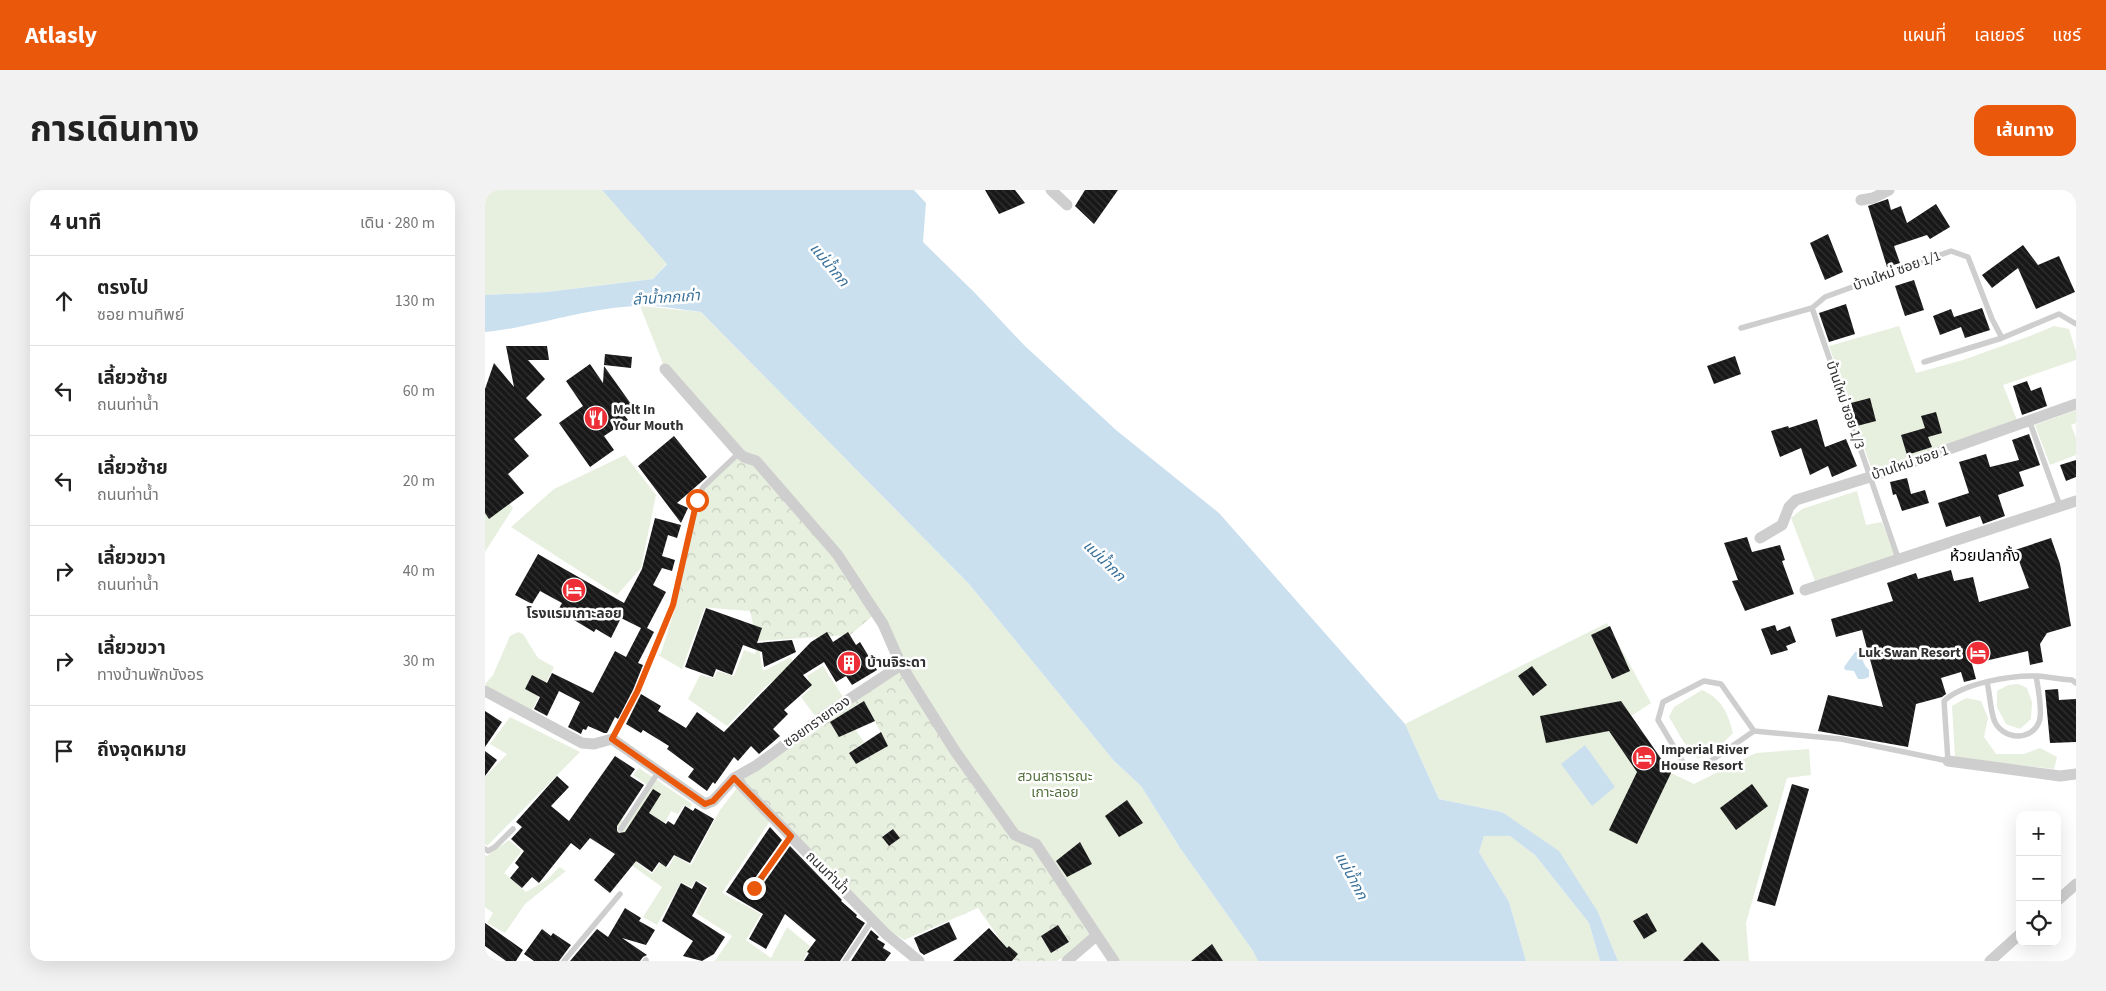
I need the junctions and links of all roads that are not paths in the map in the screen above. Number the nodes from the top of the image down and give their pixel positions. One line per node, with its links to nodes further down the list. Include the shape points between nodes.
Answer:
1 (1051, 190): 4 (street)
2 (1889, 190): 3 (street)
3 (1861, 200)
4 (1067, 205)
5 (1812, 308): 7 (lane, บ้านใหม่ ซอย 1/1); 8 (lane, บ้านใหม่ ซอย 1/1, via 1825,297 1951,251 1968,257); 14 (lane, บ้านใหม่ ซอย 1/3)
6 (2076, 324): 8 (lane, via 2059,314)
7 (1741, 328)
8 (2002, 338): 9 (lane)
9 (1924, 362)
10 (665, 369): 13 (street)
11 (2076, 404): 12 (street, บ้านใหม่ ซอย 1)
12 (2029, 420): 14 (street, บ้านใหม่ ซอย 1); 16 (lane)
13 (739, 453): 20 (street, via 756,461 837,554 883,624); 26 (lane, via 703,487 697,500 673,605 637,692)
14 (1870, 477): 17 (street, บ้านใหม่ ซอย 1, via 1796,500 1789,507 1782,525); 18 (lane, บ้านใหม่ ซอย 1/3)
15 (2076, 501): 16 (street)
16 (2060, 506): 18 (street)
17 (1760, 538)
18 (1898, 558): 19 (street)
19 (1805, 590)
20 (901, 665): 30 (street, ซอยทรายทอง); 40 (street, via 955,751 1015,835 1036,844)
21 (2036, 676): 22 (lane); 22 (lane, via 2040,721 2033,732 2019,737 2005,734 1995,721); 23 (lane)
22 (1987, 682): 27 (lane, via 1951,694 1944,700)
23 (2076, 683)
24 (485, 691): 26 (street, via 583,743)
25 (1754, 731): 25 (lane, via 1721,684 1704,681 1663,702 1658,720 1684,764 1702,767); 27 (lane, via 1841,739)
26 (612, 739): 28 (street)
27 (1948, 761): 29 (street, via 2060,776)
28 (659, 771): 30 (street, via 705,804 713,801); 32 (lane)
29 (2076, 774)
30 (734, 778): 33 (street, ถนนท่าน้ำ)
31 (513, 829): 34 (lane, via 495,847 488,851)
32 (621, 829)
33 (791, 836): 36 (lane); 39 (street, ถนนท่าน้ำ)
34 (485, 849)
35 (2076, 884): 38 (street)
36 (754, 888)
37 (619, 894): 42 (lane)
38 (2061, 897)
39 (873, 919): 43 (lane); 44 (street, ถนนท่าน้ำ)
40 (1095, 936): 45 (street); 46 (street)
41 (2016, 937): 47 (street)
42 (564, 961)
43 (845, 961)
44 (919, 961)
45 (1067, 961)
46 (1113, 961)
47 (1989, 961)

